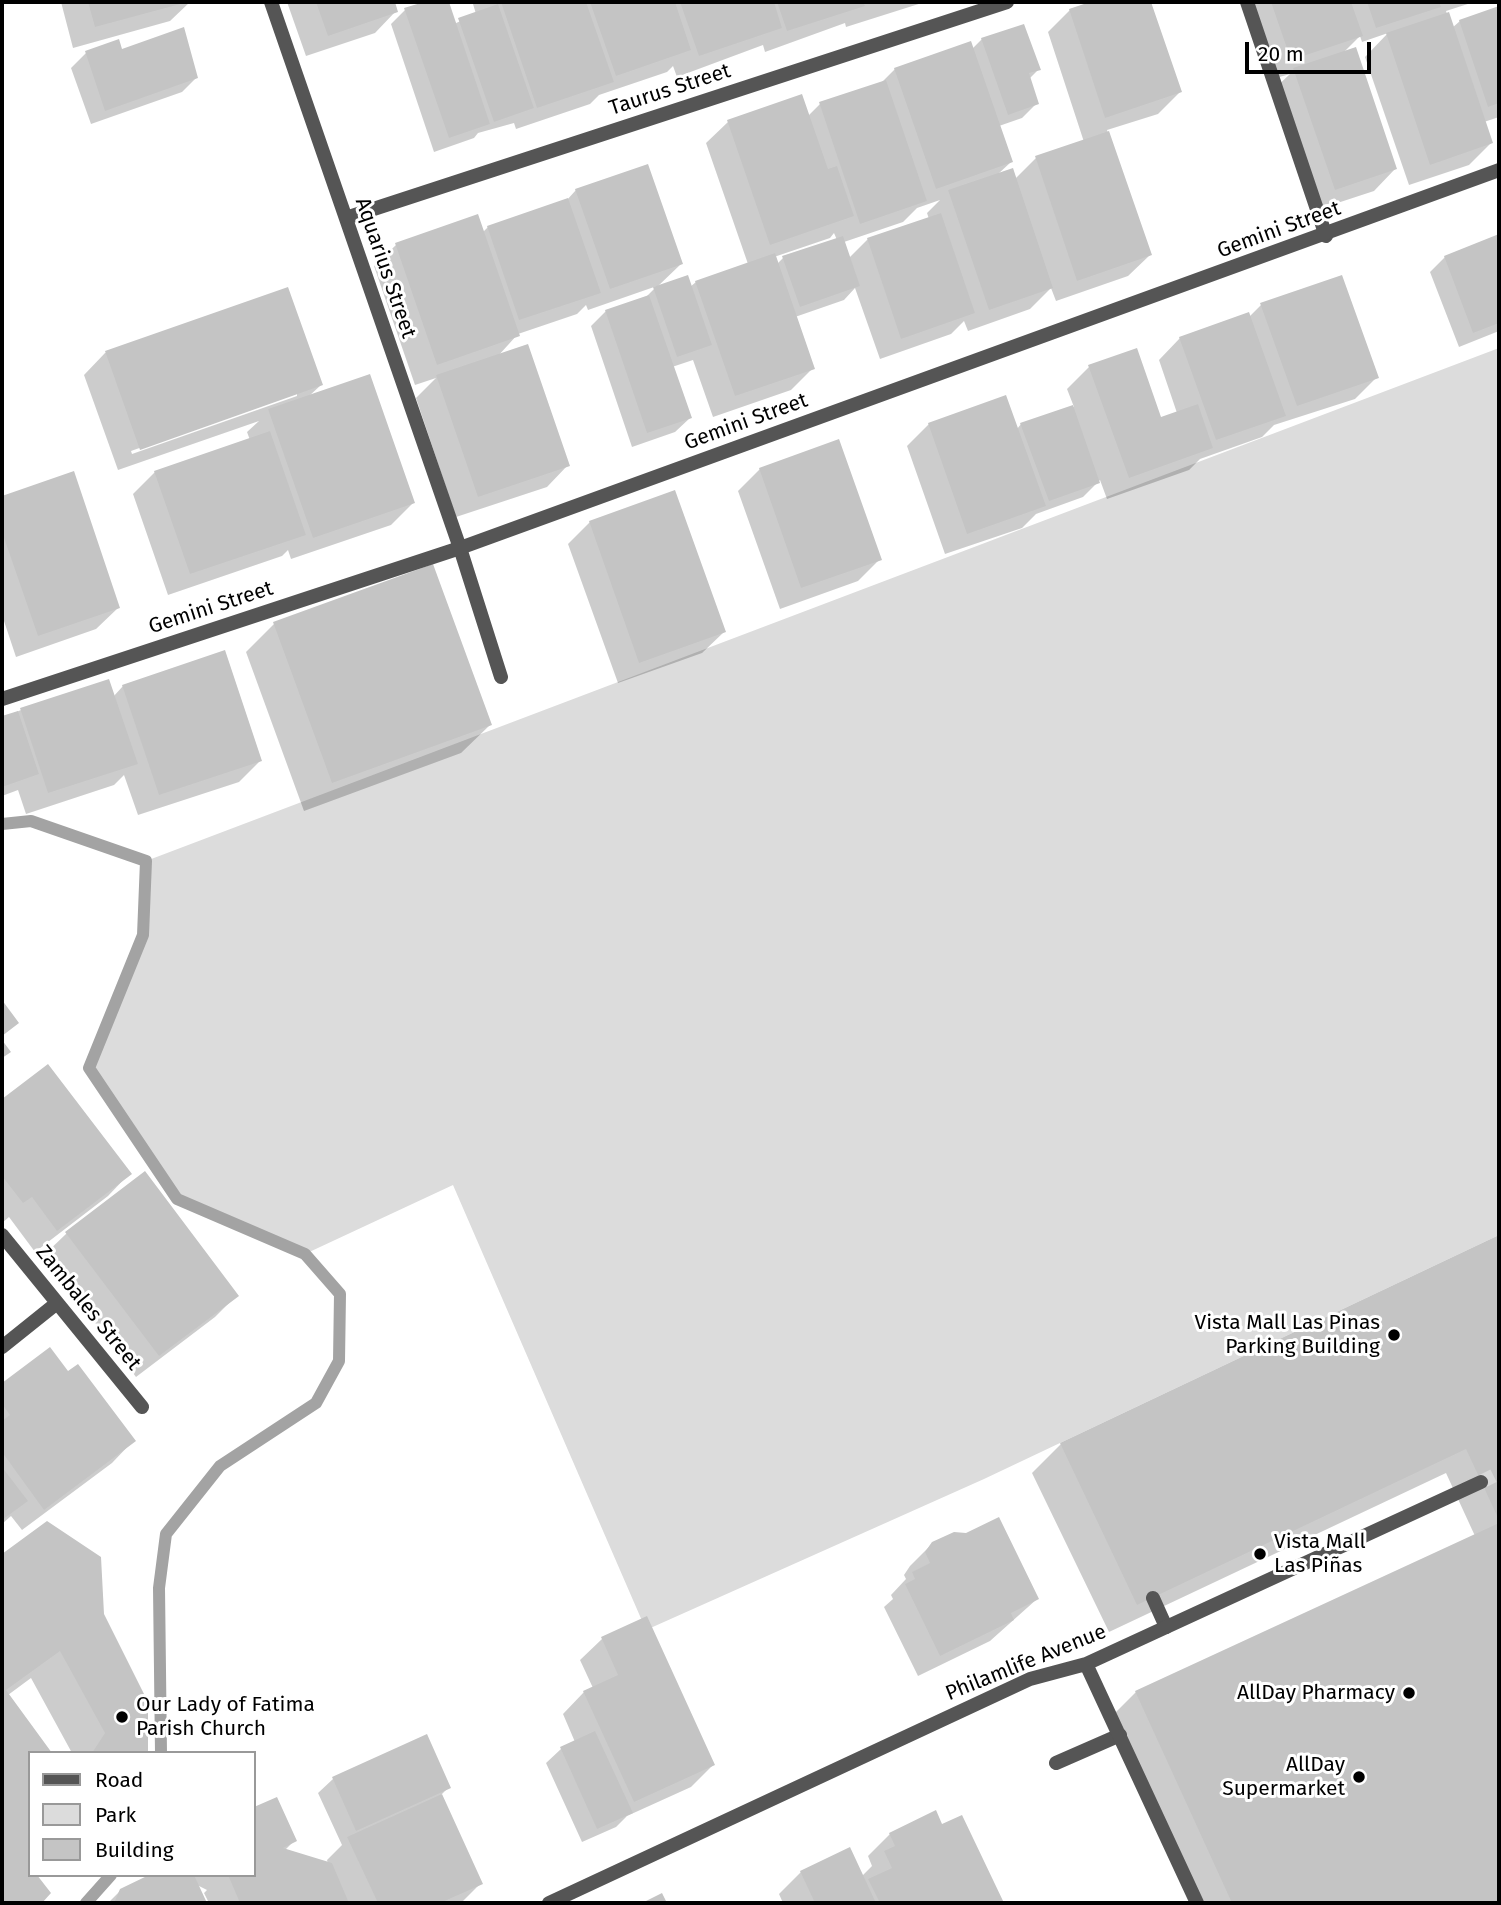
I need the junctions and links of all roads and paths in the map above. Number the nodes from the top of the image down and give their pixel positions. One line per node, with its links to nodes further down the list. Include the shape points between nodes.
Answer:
1 (271, 2): 5 (street, Aquarius Street)
2 (1007, 2): 5 (street, Taurus Street)
3 (1247, 2): 6 (street)
4 (1499, 170): 6 (street, Gemini Street)
5 (346, 218): 7 (street, Aquarius Street)
6 (1326, 236): 7 (street, Gemini Street)
7 (460, 548): 8 (street, Aquarius Street); 9 (street, Gemini Street)
8 (501, 677)
9 (2, 699)
10 (2, 1235): 11 (street, Zambales Street)
11 (57, 1303): 12 (street); 13 (street, Zambales Street)
12 (2, 1346)
13 (142, 1407)
14 (1481, 1482): 16 (street, Philamlife Avenue)
15 (1153, 1598): 16 (street)
16 (1167, 1627): 17 (street, Philamlife Avenue)
17 (1086, 1664): 18 (street); 20 (street, Philamlife Avenue, via 1031,1679)
18 (1120, 1735): 19 (street); 21 (street)
19 (1056, 1763)
20 (549, 1903)
21 (1197, 1903)

